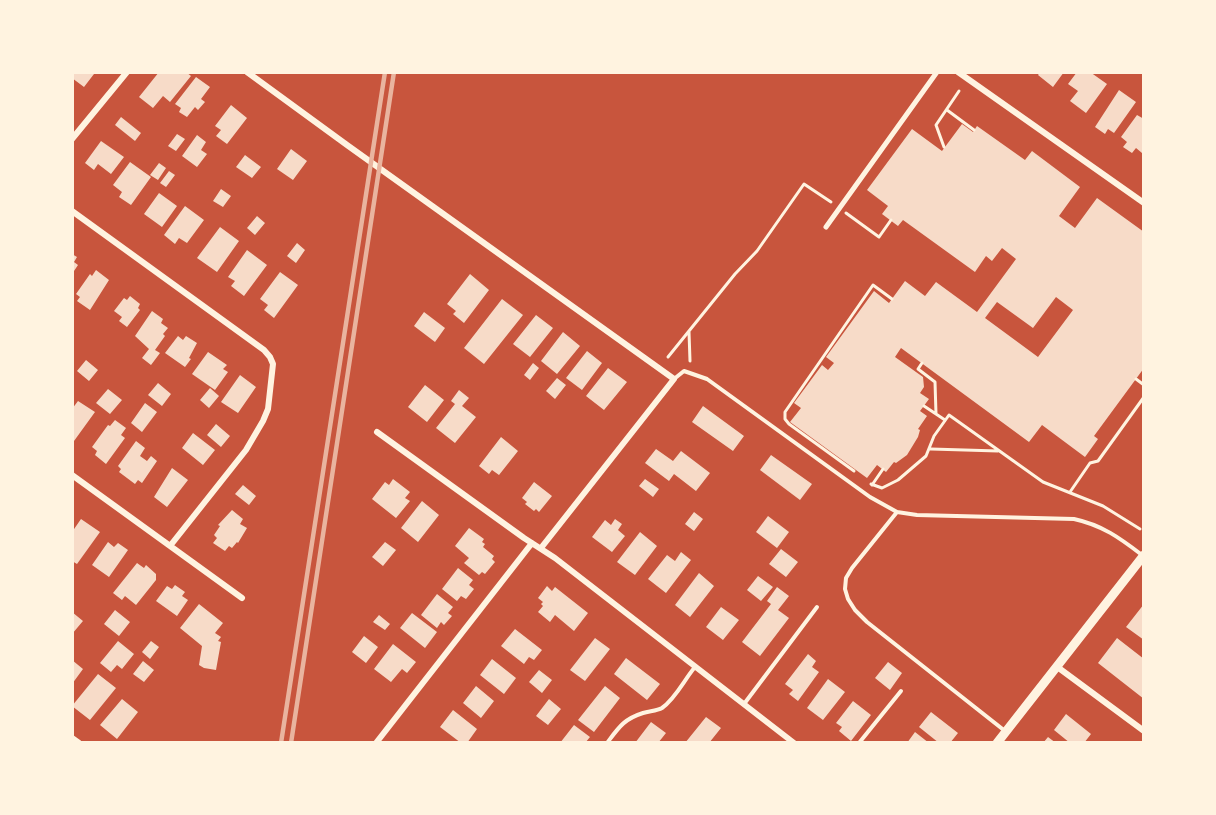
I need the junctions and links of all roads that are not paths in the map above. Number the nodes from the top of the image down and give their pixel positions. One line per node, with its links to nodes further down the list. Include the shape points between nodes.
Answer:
1 (127, 72): 5 (street)
2 (247, 72): 9 (street)
3 (937, 72): 8 (street)
4 (958, 72): 6 (street)
5 (72, 140)
6 (1144, 203)
7 (72, 211): 14 (street, via 264,350 273,364 268,409 257,434)
8 (826, 227)
9 (674, 379): 12 (lane, via 684,371 707,379 870,497); 15 (street)
10 (377, 432): 13 (street)
11 (72, 475): 14 (street)
12 (897, 512): 16 (lane, via 1074,519 1107,530); 24 (lane, via 846,578 848,599 867,622)
13 (532, 543): 15 (street); 27 (street)
14 (170, 546): 17 (street)
15 (541, 548): 20 (street)
16 (1144, 556): 19 (street)
17 (242, 598)
18 (817, 607): 22 (lane)
19 (1056, 666): 23 (street); 24 (street)
20 (696, 667): 22 (street); 28 (lane, via 660,709 630,717)
21 (901, 691): 30 (lane)
22 (744, 704): 29 (street)
23 (1144, 731)
24 (1005, 732): 31 (street)
25 (72, 738): 26 (street)
26 (79, 743)
27 (376, 743)
28 (608, 743)
29 (794, 743)
30 (859, 743)
31 (996, 743)

